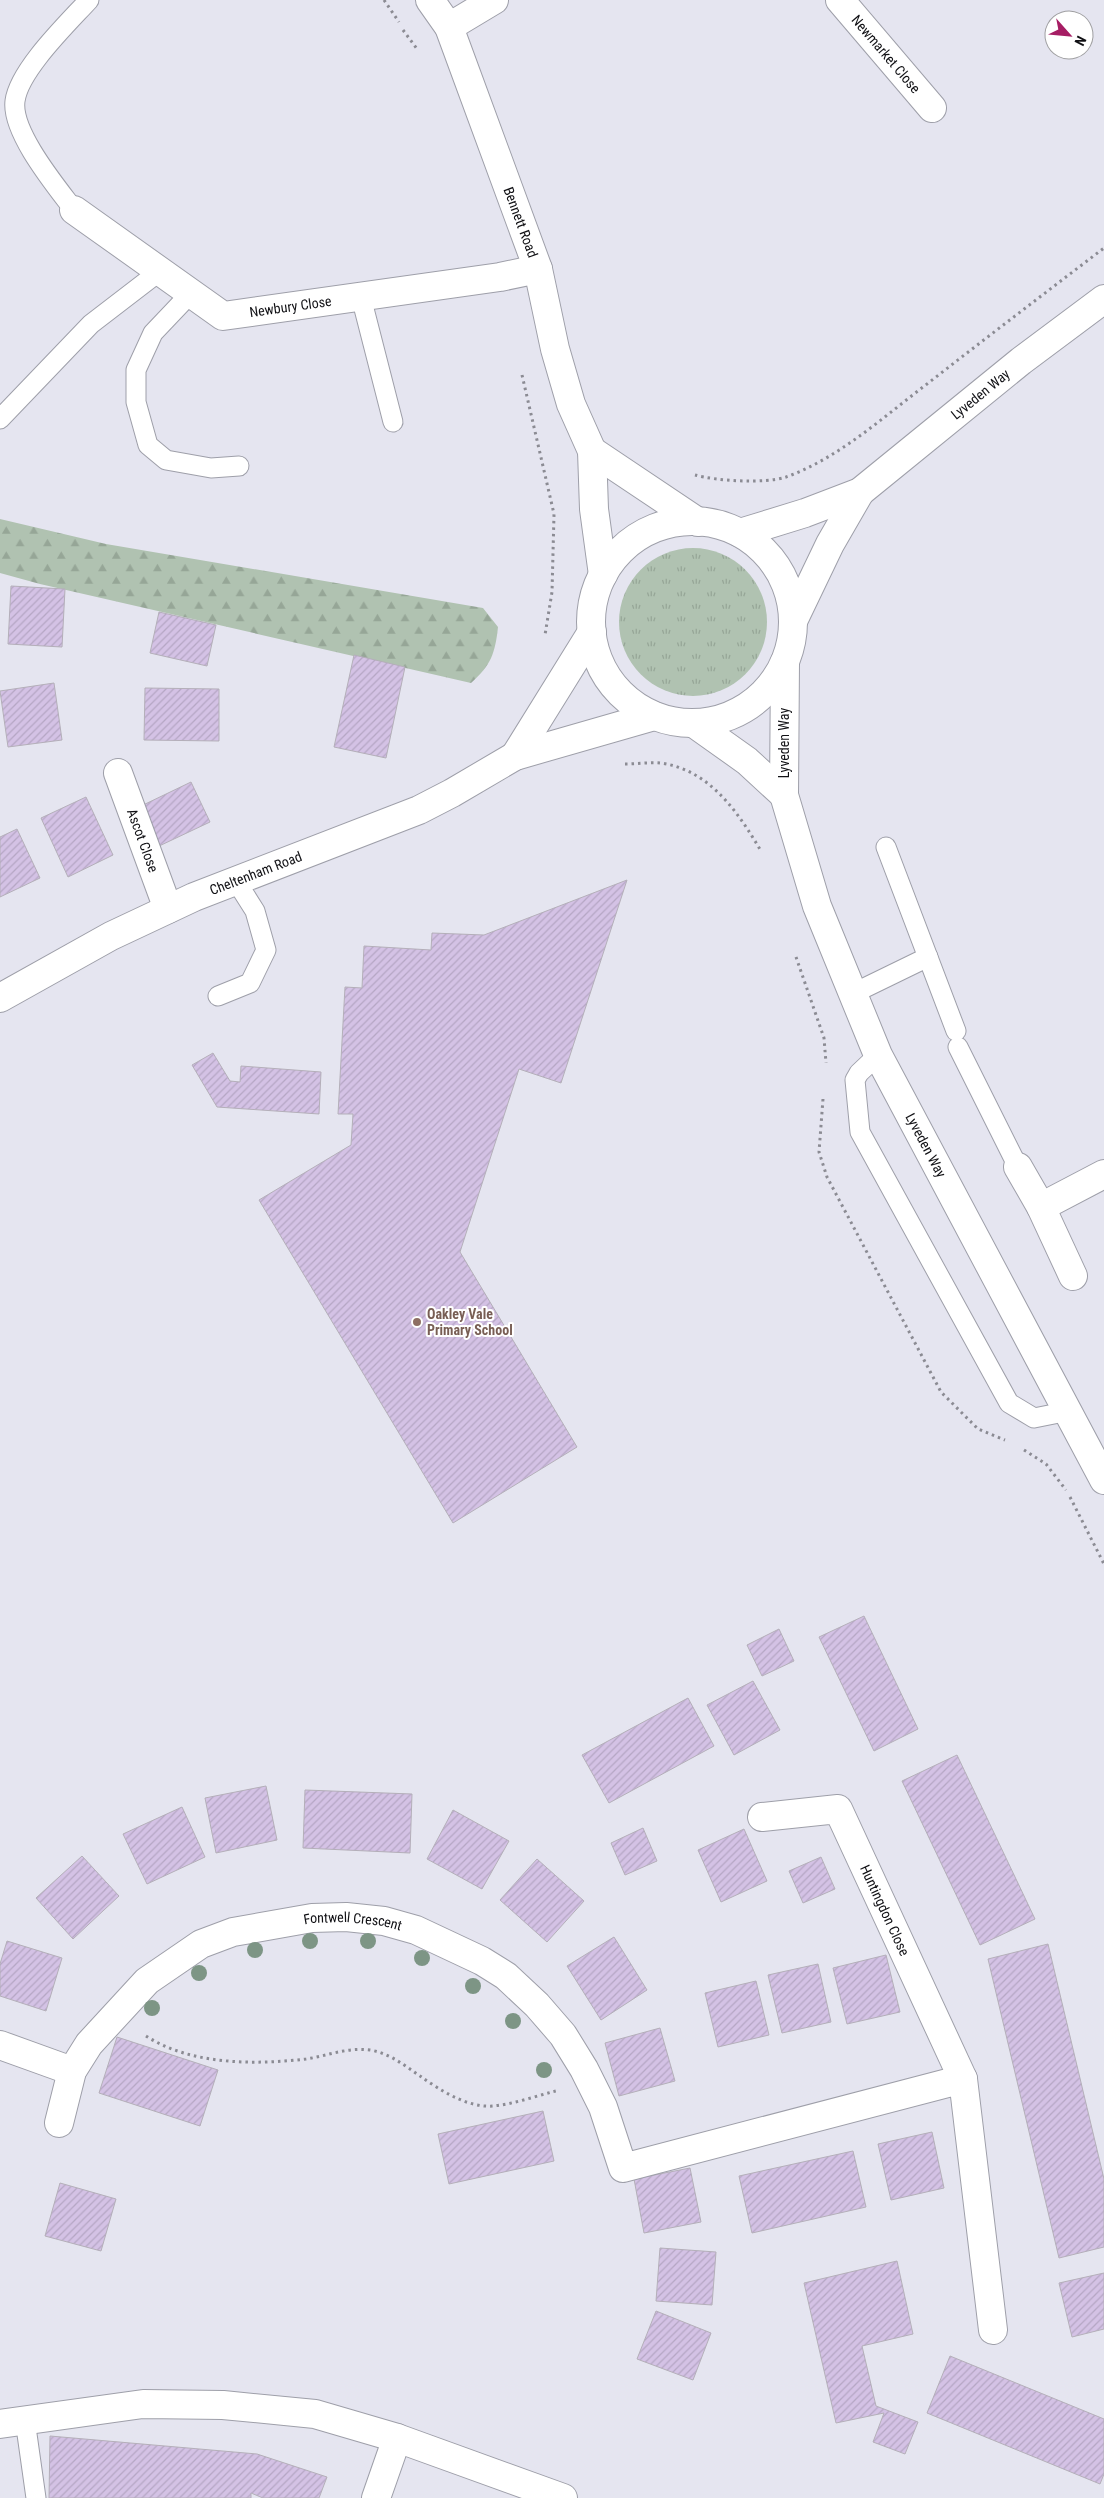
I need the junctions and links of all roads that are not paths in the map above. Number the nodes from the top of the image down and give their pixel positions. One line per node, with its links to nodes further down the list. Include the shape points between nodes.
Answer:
1 (89, 0): 7 (lane, via 41,54 23,80 15,101 18,124 37,160)
2 (430, 0): 5 (street, Bennett Road)
3 (494, 0): 5 (street)
4 (840, 0): 6 (street, Newmarket Close)
5 (449, 27): 8 (street, Bennett Road)
6 (932, 108)
7 (74, 210): 9 (street, Newbury Close)
8 (538, 269): 11 (street, Newbury Close, via 500,278); 15 (street, Bennett Road, via 571,404)
9 (160, 271): 10 (street, Newbury Close); 13 (lane, via 91,324)
10 (191, 293): 11 (street, Newbury Close, via 223,316); 16 (lane, via 153,333 136,370 136,402 148,445 166,460 211,468)
11 (361, 297): 14 (lane)
12 (1104, 299): 17 (street, Lyveden Way, via 1021,361)
13 (0, 419)
14 (393, 422)
15 (592, 451): 18 (street); 20 (street, Bennett Road, via 594,509)
16 (240, 466)
17 (860, 492): 19 (street, Lyveden Way); 21 (street, Lyveden Way, via 830,544)
18 (698, 522): 19 (street); 20 (street, via 663,525 638,536 618,553)
19 (740, 533): 21 (street, via 762,548 778,569 790,593)
20 (603, 575): 22 (street, via 593,600)
21 (794, 619): 23 (street, via 791,646)
22 (592, 632): 24 (street, via 595,652 605,676 622,697); 26 (street, Cheltenham Road)
23 (785, 662): 25 (street, via 766,692 746,709 721,720); 28 (street, Lyveden Way)
24 (654, 716): 25 (street); 26 (street, Cheltenham Road)
25 (695, 724): 28 (street, Lyveden Way, via 747,761)
26 (515, 756): 30 (street, Cheltenham Road, via 419,810)
27 (118, 773): 31 (street, Ascot Close)
28 (784, 795): 33 (street, Lyveden Way, via 817,906)
29 (886, 847): 32 (lane)
30 (236, 881): 31 (street, Cheltenham Road); 34 (lane, via 255,911 266,950 250,983)
31 (168, 909): 35 (street, Cheltenham Road, via 111,936)
32 (928, 957): 33 (lane); 37 (lane, via 957,1039)
33 (852, 994): 36 (street, Lyveden Way)
34 (218, 996)
35 (0, 998)
36 (878, 1054): 41 (street, Lyveden Way); 41 (lane, via 855,1080 860,1132 1009,1403 1034,1418)
37 (1018, 1167): 39 (street)
38 (1104, 1174): 39 (street)
39 (1041, 1207): 40 (street)
40 (1073, 1276)
41 (1069, 1412): 42 (street, Lyveden Way)
42 (1104, 1480)
43 (762, 1817): 46 (street, Huntingdon Close, via 838,1809)
44 (0, 2045): 45 (street)
45 (72, 2071): 46 (street, Fontwell Crescent, via 89,2044 147,1981 201,1944 233,1932 312,1918 346,1917 416,1930 506,1976 537,2005 562,2035 603,2108 623,2168); 47 (street, Fontwell Crescent)
46 (963, 2079): 48 (street, Huntingdon Close)
47 (59, 2123)
48 (993, 2330)
49 (12, 2422): 50 (street, via 143,2404 223,2405 315,2414); 51 (lane)
50 (397, 2438): 52 (street); 53 (street)
51 (36, 2498)
52 (376, 2498)
53 (563, 2498)

